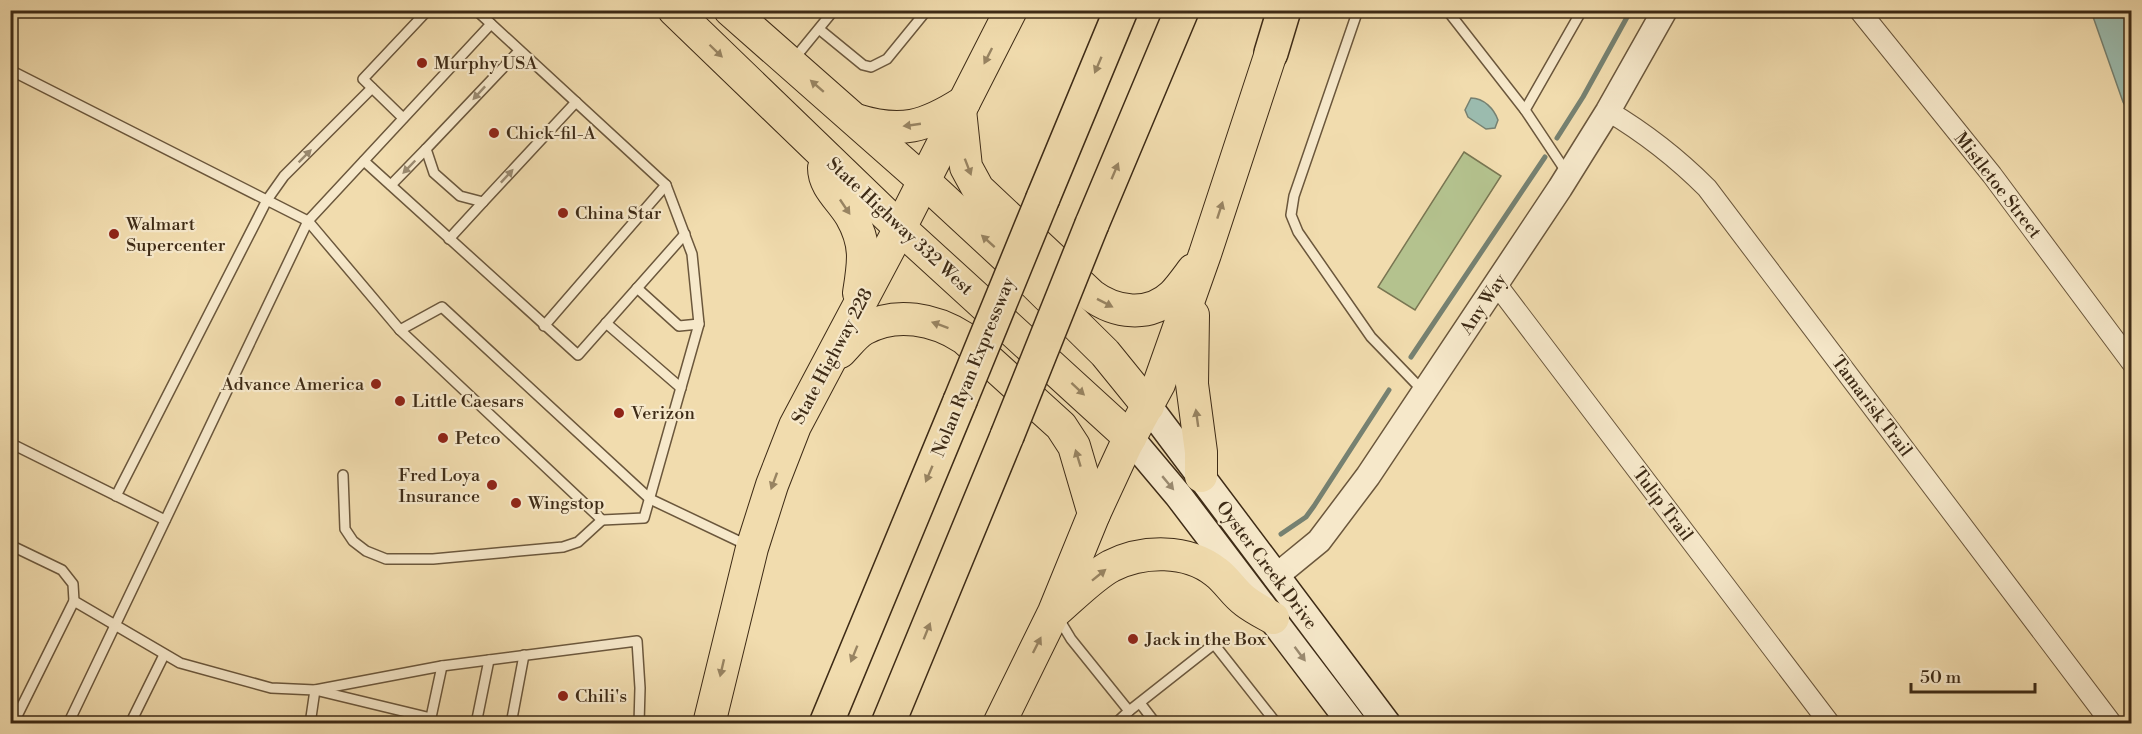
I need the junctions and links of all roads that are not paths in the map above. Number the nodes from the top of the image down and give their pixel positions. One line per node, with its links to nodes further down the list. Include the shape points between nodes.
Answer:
1 (428, 10): 22 (lane, via 363,79)
2 (476, 10): 16 (lane)
3 (674, 10): 30 (main road, State Highway 332 West, one-way to 30)
4 (730, 10): 20 (main road)
5 (834, 10): 17 (lane)
6 (927, 10): 17 (lane, via 887,59 871,67 863,65)
7 (1011, 10): 24 (main road, State Highway 228, one-way to 24)
8 (1121, 10): 88 (highway, Nolan Ryan Expressway, one-way to 88, bridge)
9 (1182, 10): 89 (highway, one-way to 9, bridge)
10 (1284, 10): 19 (highway)
11 (1358, 10): 54 (lane, via 1294,196 1291,215 1298,232 1371,338)
12 (1447, 10): 25 (lane)
13 (1582, 10): 25 (lane)
14 (1665, 10): 26 (street, Any Way)
15 (1859, 10): 51 (street, Mistletoe Street, via 1992,175)
16 (491, 24): 18 (lane); 27 (lane)
17 (819, 28): 20 (lane)
18 (519, 51): 23 (lane); 29 (lane, one-way to 29)
19 (1271, 53): 42 (main road, one-way to 19)
20 (790, 63): 28 (main road, one-way to 20)
21 (10, 70): 36 (lane)
22 (372, 88): 27 (lane); 36 (lane, one-way to 22, via 284,176)
23 (576, 102): 35 (lane); 37 (lane, one-way to 23)
24 (962, 106): 28 (main road, one-way to 28, via 920,125 890,127); 33 (main road, State Highway 228); 42 (main road, one-way to 42, via 966,167 978,189 1102,303 1132,310 1162,303)
25 (1525, 110): 32 (lane)
26 (1608, 111): 32 (street, Any Way); 97 (street, Tamarisk Trail, via 1659,145 1707,188)
27 (403, 118): 31 (lane)
28 (856, 120): 33 (main road)
29 (426, 149): 34 (lane, one-way to 34); 37 (lane, via 434,173 460,196)
30 (824, 155): 39 (main road, State Highway 332 West); 46 (main road, one-way to 46, via 824,179 852,217 861,237 864,255)
31 (364, 160): 34 (lane); 38 (lane)
32 (1568, 175): 44 (street, Any Way)
33 (924, 181): 39 (main road, State Highway 228); 55 (main road, one-way to 33, via 1105,353)
34 (391, 185): 41 (lane)
35 (666, 185): 40 (lane); 49 (lane)
36 (267, 200): 38 (lane); 60 (lane)
37 (483, 202): 41 (lane)
38 (308, 221): 50 (lane); 63 (lane)
39 (900, 228): 46 (main road, State Highway 228); 56 (main road, State Highway 332 West, one-way to 56)
40 (685, 234): 45 (lane); 48 (lane, via 692,254)
41 (449, 238): 49 (lane)
42 (1205, 254): 43 (main road)
43 (1194, 285): 55 (main road); 59 (main road, one-way to 43, via 1192,384)
44 (1497, 285): 54 (street, Any Way); 96 (street, Tulip Trail)
45 (637, 288): 47 (lane); 48 (lane, via 679,326)
46 (857, 308): 52 (main road, State Highway 228)
47 (606, 323): 49 (lane, via 578,355); 53 (lane)
48 (699, 324): 53 (lane)
49 (544, 326)
50 (400, 330): 61 (lane, via 442,307); 64 (lane)
51 (2132, 363)
52 (826, 367): 62 (main road, one-way to 52, via 1074,446 1061,426 949,328 912,319 883,321 864,329); 66 (main road, State Highway 228, one-way to 66, via 795,426)
53 (681, 388): 61 (lane)
54 (1424, 392): 67 (street, Any Way, via 1368,476 1318,541)
55 (1148, 406): 56 (main road); 59 (main road, Oyster Creek Drive)
56 (1130, 438): 62 (main road); 70 (main road, Oyster Creek Drive, one-way to 70)
57 (10, 443): 60 (lane)
58 (343, 475): 64 (lane, via 345,529 366,551 386,559 434,559 563,547 578,542)
59 (1201, 476): 67 (main road, Oyster Creek Drive)
60 (116, 496): 63 (lane)
61 (650, 499): 64 (lane, via 644,518); 66 (lane)
62 (1094, 514): 69 (main road)
63 (165, 520): 71 (lane)
64 (602, 520)
65 (10, 545): 68 (lane, via 62,570 74,584)
66 (752, 548): 87 (main road, State Highway 228, one-way to 87)
67 (1275, 577): 95 (main road, Oyster Creek Drive)
68 (74, 602): 71 (lane); 80 (lane)
69 (1054, 612): 70 (main road, one-way to 70, via 1109,567 1158,554 1182,556 1204,565 1245,601); 78 (lane); 90 (main road, one-way to 69)
70 (1273, 618): 94 (main road, Oyster Creek Drive, one-way to 94)
71 (115, 627): 72 (lane); 81 (lane)
72 (164, 655): 76 (lane, via 271,688); 82 (lane)
73 (524, 656): 74 (lane); 85 (lane); 86 (lane, via 637,641)
74 (489, 660): 75 (lane); 84 (lane)
75 (442, 666): 76 (lane); 79 (lane)
76 (315, 690): 79 (lane); 83 (lane)
77 (1140, 703): 78 (lane); 92 (lane); 93 (lane, via 1214,644)
78 (1129, 711): 91 (lane)
79 (431, 721)
80 (13, 723)
81 (68, 723)
82 (130, 723)
83 (310, 723)
84 (476, 723)
85 (511, 723)
86 (639, 723)
87 (709, 723)
88 (826, 723)
89 (888, 723)
90 (999, 723)
91 (1115, 723)
92 (1156, 723)
93 (1277, 723)
94 (1352, 723)
95 (1387, 723)
96 (1830, 723)
97 (2112, 723)

